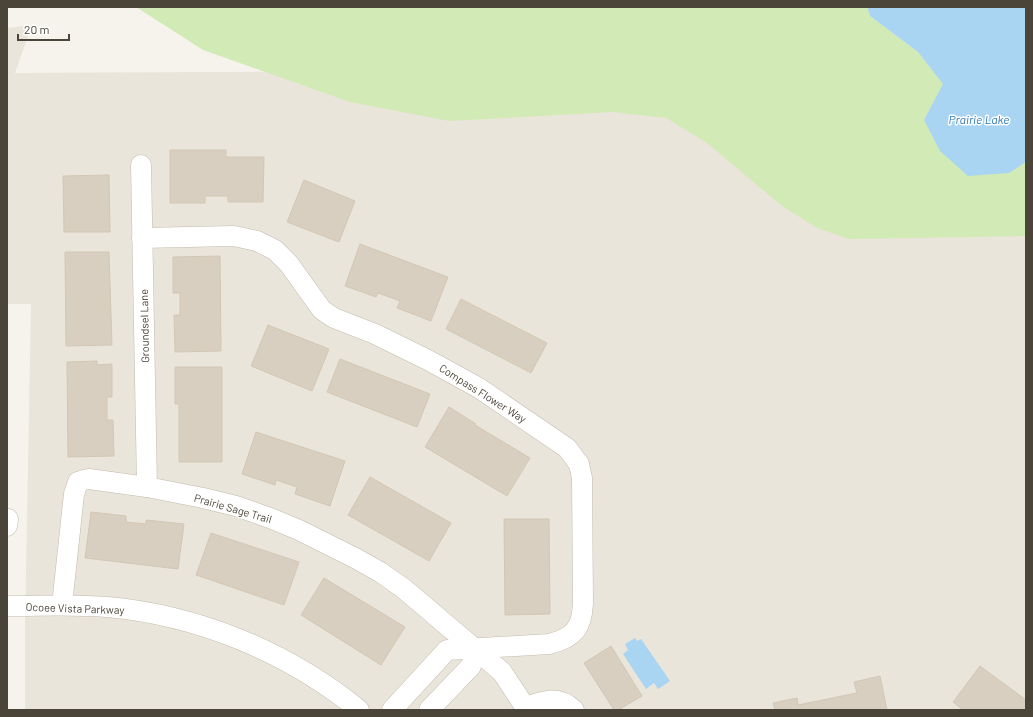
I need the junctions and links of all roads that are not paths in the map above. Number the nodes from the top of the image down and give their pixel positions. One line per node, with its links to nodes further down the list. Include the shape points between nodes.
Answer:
1 (142, 165): 2 (street, Groundsel Lane)
2 (142, 238): 3 (street, Groundsel Lane); 6 (street, Compass Flower Way, via 234,236 258,241 274,250 289,264 322,310 334,318 375,334 428,360 479,388 567,448 578,464 582,478 582,620 571,636 563,641)
3 (147, 487): 4 (street, Prairie Sage Trail, via 97,480 78,482 74,494); 6 (street, Prairie Sage Trail, via 236,506 327,543 386,576)
4 (62, 605): 5 (street, Ocoee Vista Parkway); 8 (street, Ocoee Vista Parkway, via 130,610 206,627 288,663 325,684)
5 (7, 606)
6 (476, 649): 7 (street, Prairie Sage Trail, via 502,672); 9 (street, Compass Flower Way, via 448,650); 10 (street, via 471,666)
7 (526, 709): 11 (street, via 541,702 560,701)
8 (359, 710)
9 (392, 710)
10 (429, 710)
11 (574, 710)

